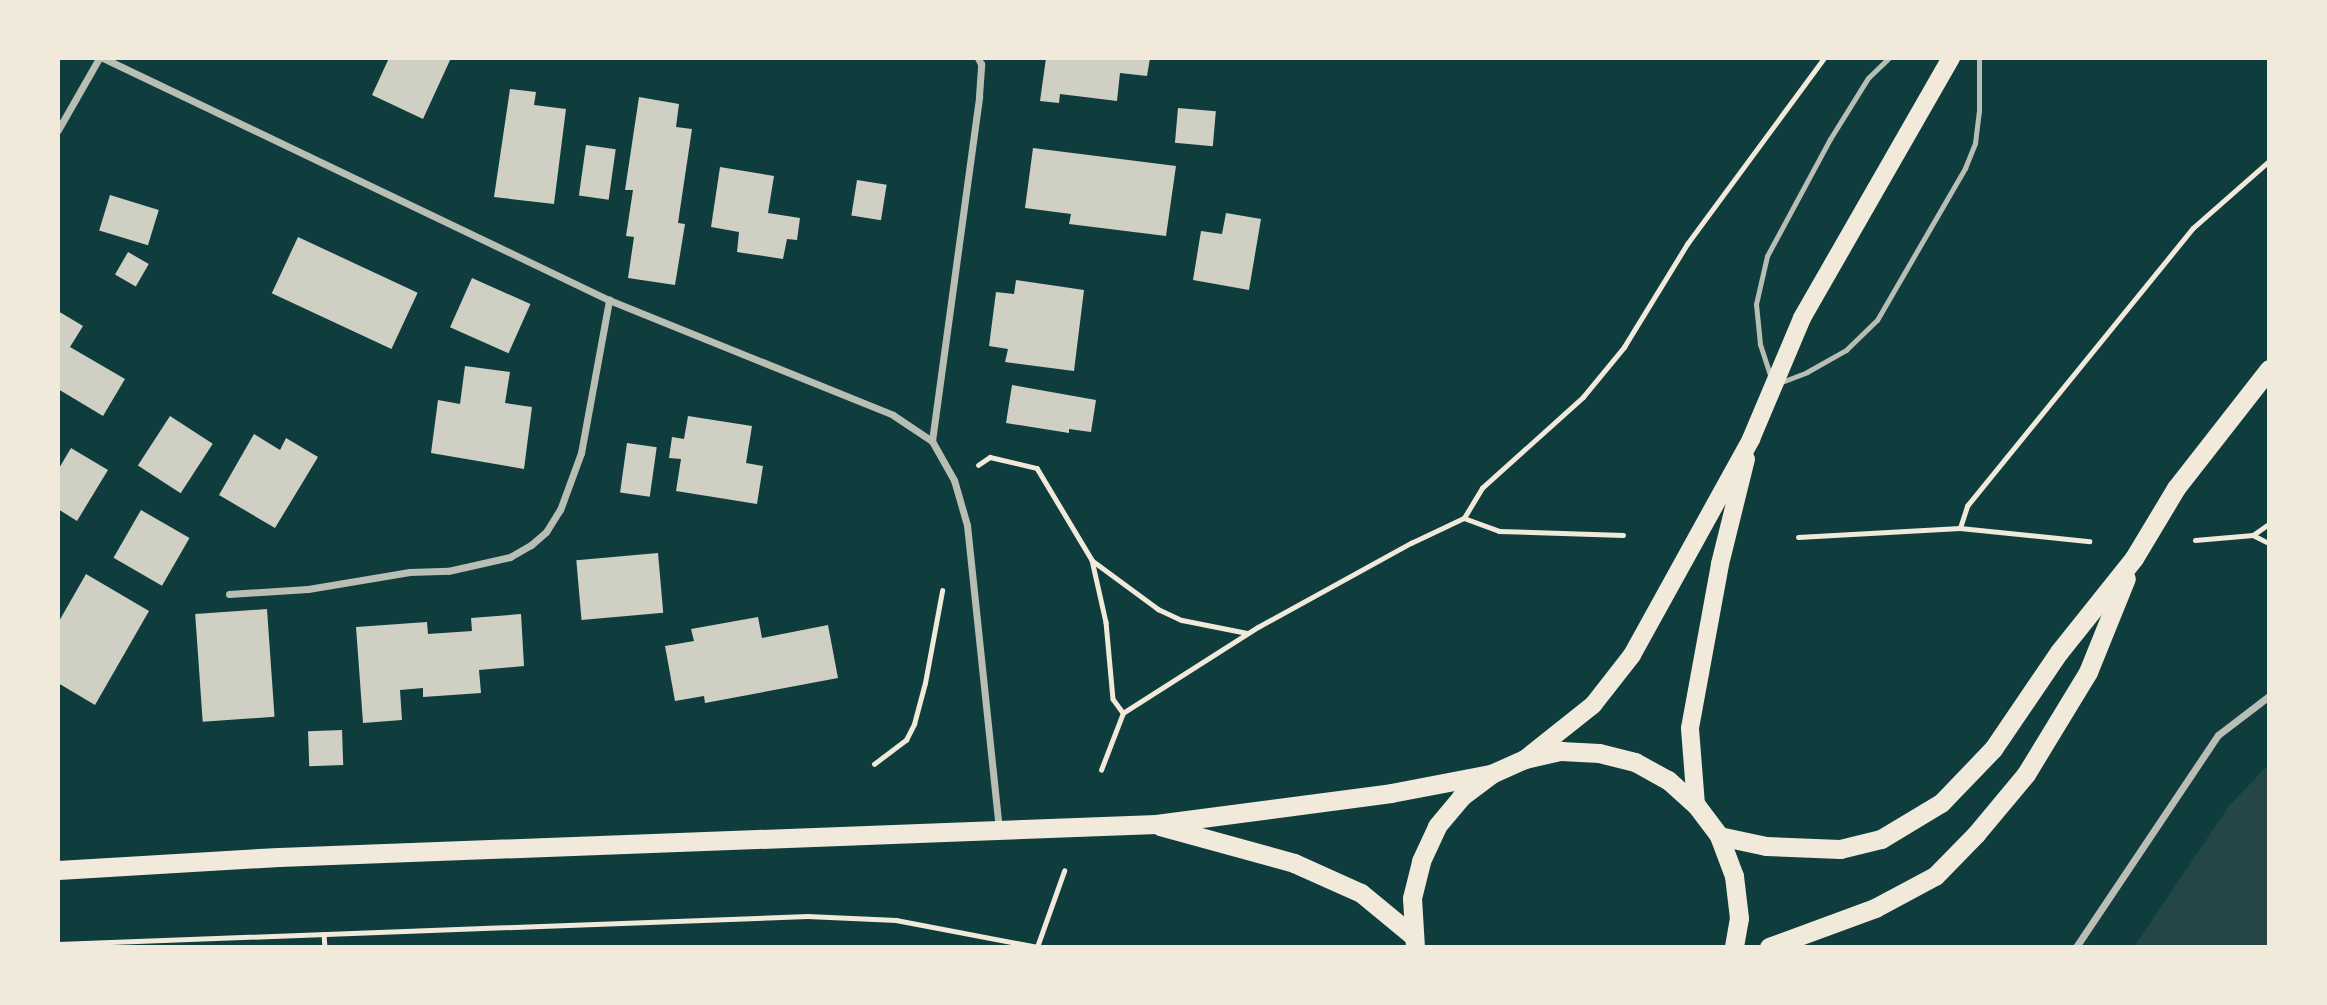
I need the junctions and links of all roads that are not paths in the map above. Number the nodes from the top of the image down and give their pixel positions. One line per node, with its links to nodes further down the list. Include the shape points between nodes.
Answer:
1 (101, 58): 6 (street); 7 (street)
2 (1889, 58): 9 (lane, via 1868,78 1830,139 1767,256 1756,304 1760,344)
3 (1951, 58): 9 (main road, via 1802,318)
4 (1979, 58): 9 (lane, via 1975,143 1877,320 1846,350)
5 (981, 60): 11 (street)
6 (58, 130)
7 (609, 300): 11 (street, via 893,415); 13 (street, via 581,453 559,510 546,532 531,545 510,557 448,571)
8 (2269, 369): 12 (highway, via 2176,488)
9 (1773, 385): 10 (main road)
10 (1751, 439): 15 (main road, via 1632,655 1593,705); 17 (main road, via 1720,564 1690,728)
11 (932, 441): 19 (street, via 954,480 967,526)
12 (2134, 558): 20 (highway, via 2059,652 1993,749 1941,803 1881,839 1840,849 1766,846); 24 (highway, via 2088,672 2026,774 1976,835 1935,876 1875,908)
13 (229, 594)
14 (2269, 696): 25 (street, via 2218,735)
15 (1525, 759): 16 (highway); 17 (highway, via 1561,751 1599,752 1635,762 1668,780)
16 (1491, 774): 18 (highway, via 1391,793); 22 (highway, via 1461,797 1437,826 1420,861 1412,898)
17 (1696, 804): 20 (highway)
18 (1156, 824): 19 (highway); 22 (highway, via 1294,863 1361,893)
19 (999, 829): 21 (highway)
20 (1718, 836): 23 (highway, via 1734,876 1739,918)
21 (58, 870)
22 (1414, 941)
23 (1734, 947)
24 (1769, 947)
25 (2076, 947)

